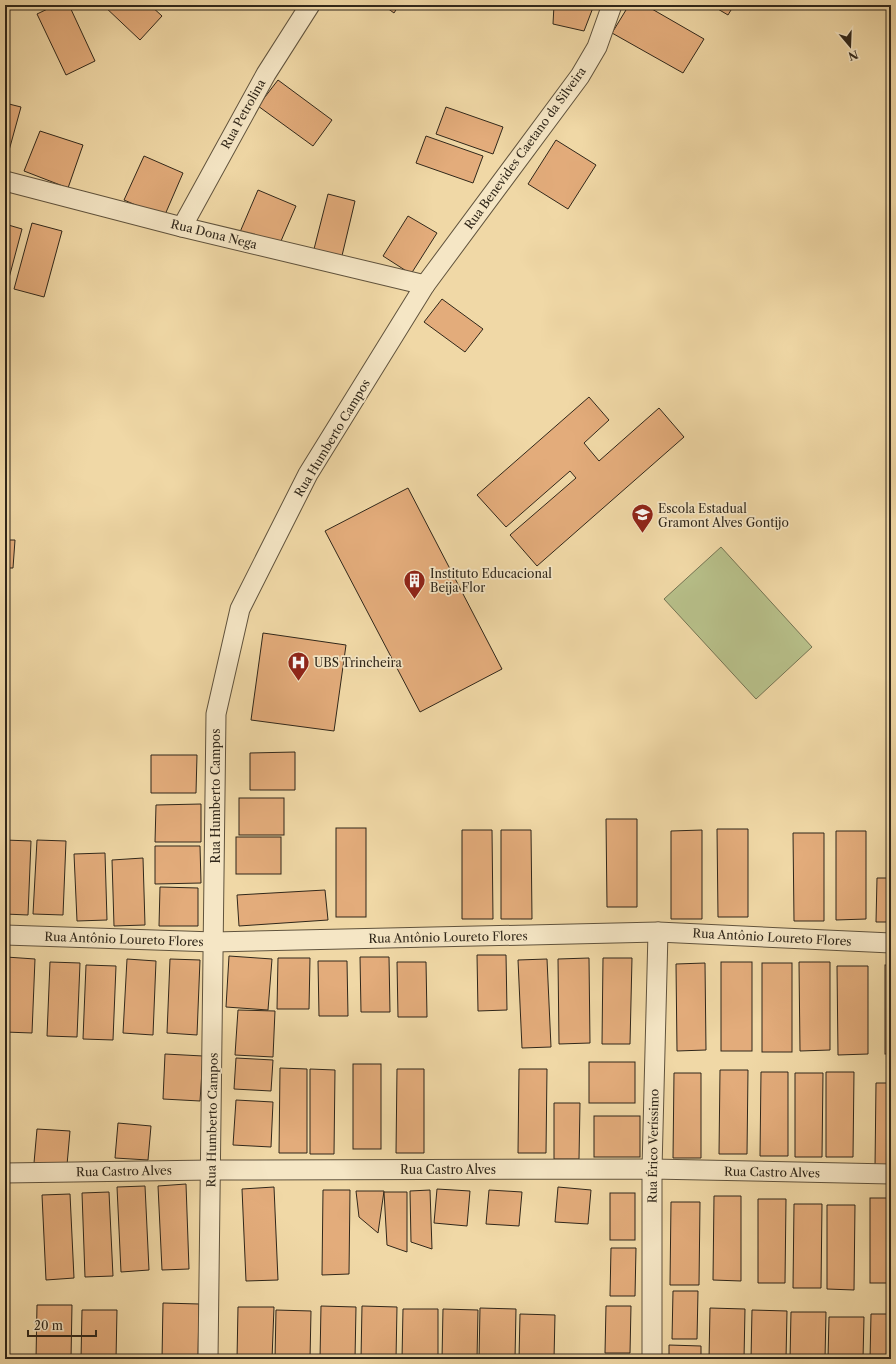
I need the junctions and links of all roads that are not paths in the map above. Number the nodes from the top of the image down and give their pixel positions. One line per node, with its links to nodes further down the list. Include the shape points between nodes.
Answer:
1 (310, 5): 4 (street, Rua Petrolina, via 266,74)
2 (612, 5): 5 (street, Rua Benevides Caetano da Silveira, via 597,47 580,76)
3 (5, 181): 4 (street, Rua Dona Nega)
4 (182, 227): 5 (street, Rua Dona Nega)
5 (425, 285): 8 (street, Rua Humberto Campos, via 308,474 240,609 216,714)
6 (658, 932): 8 (street, Rua Antônio Loureto Flores); 9 (street, Rua Antônio Loureto Flores); 10 (street, Rua Érico Veríssimo)
7 (5, 936): 8 (street, Rua Antônio Loureto Flores)
8 (214, 942): 11 (street, Rua Humberto Campos)
9 (891, 943)
10 (652, 1169): 11 (street, Rua Castro Alves); 13 (street, Rua Castro Alves); 15 (street, Rua Érico Veríssimo)
11 (211, 1170): 12 (street, Rua Castro Alves); 14 (street, Rua Humberto Campos)
12 (5, 1173)
13 (891, 1174)
14 (208, 1359)
15 (652, 1359)

